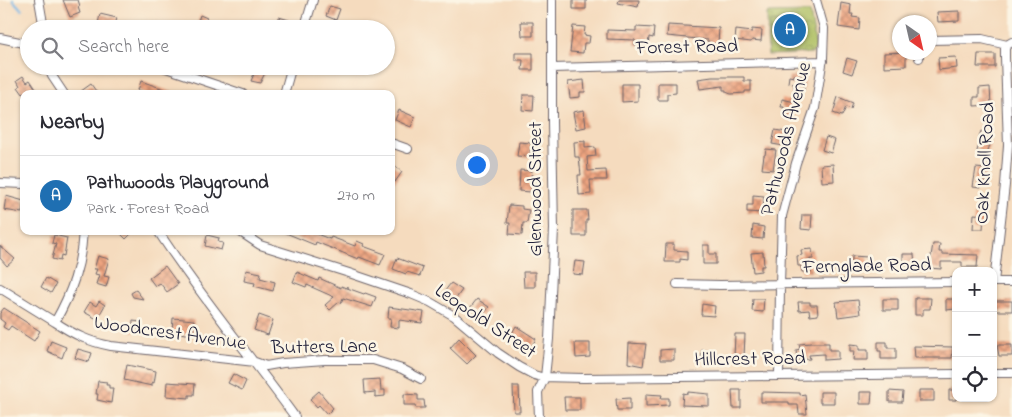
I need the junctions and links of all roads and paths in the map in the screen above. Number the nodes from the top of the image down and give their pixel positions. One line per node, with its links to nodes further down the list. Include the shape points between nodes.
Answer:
1 (39, 0): 5 (street)
2 (313, 0): 6 (street)
3 (552, 0): 12 (street, Glenwood Street)
4 (816, 0): 11 (street, Pathwoods Avenue, via 824,28)
5 (42, 20)
6 (307, 20)
7 (0, 38): 9 (street)
8 (937, 40): 10 (street, via 982,39)
9 (20, 42)
10 (1009, 44): 26 (street, Oak Knoll Road, via 1005,48 1008,145)
11 (823, 61): 12 (street, Forest Road); 31 (street, Pathwoods Avenue, via 815,108 784,205)
12 (552, 68): 39 (street, Glenwood Street, via 554,229)
13 (52, 75): 16 (street)
14 (187, 75): 17 (street)
15 (289, 75): 18 (street)
16 (61, 90)
17 (231, 90)
18 (285, 90)
19 (395, 144): 20 (street)
20 (408, 149)
21 (0, 184): 22 (street)
22 (20, 184)
23 (82, 235): 33 (street, via 78,269)
24 (161, 235): 34 (street)
25 (244, 235): 39 (street, Leopold Street, via 260,246 430,302 454,316 519,367)
26 (995, 267)
27 (952, 282): 31 (street, Fernglade Road)
28 (997, 282): 29 (street)
29 (1012, 282)
30 (677, 284): 31 (street, Fernglade Road)
31 (780, 285): 38 (street, Pathwoods Avenue)
32 (0, 288): 33 (street, Woodcrest Avenue)
33 (55, 322): 34 (street, Woodcrest Avenue, via 97,344)
34 (255, 362): 40 (street, Butters Lane, via 266,366 325,360 373,360); 41 (street)
35 (997, 373): 36 (street)
36 (1012, 373)
37 (952, 374): 38 (street, Hillcrest Road)
38 (779, 376): 39 (street, Hillcrest Road)
39 (545, 377): 42 (street, Glenwood Street, via 538,392)
40 (421, 379)
41 (295, 417)
42 (539, 417)

